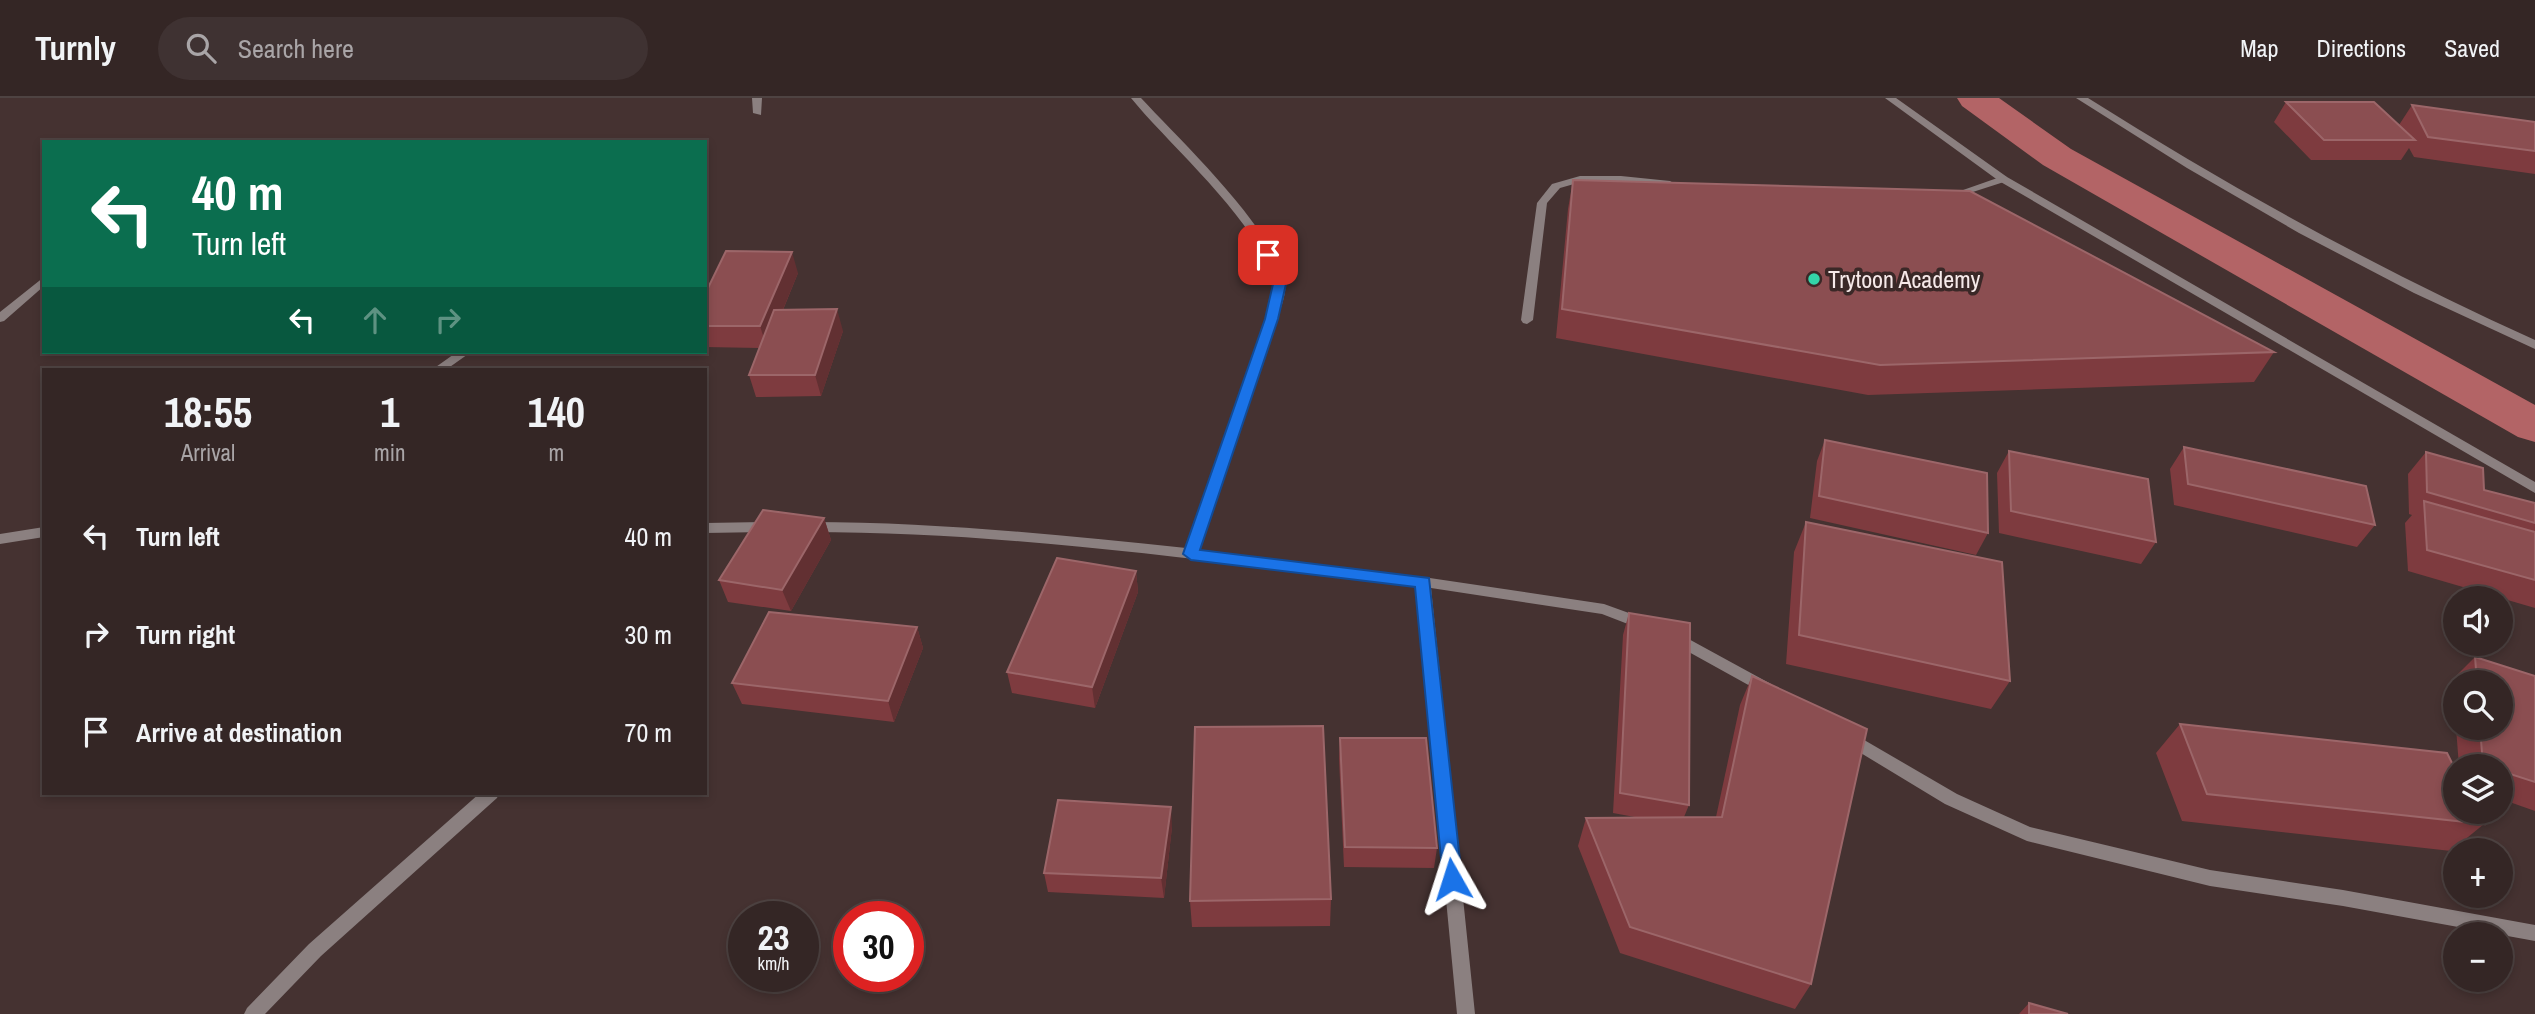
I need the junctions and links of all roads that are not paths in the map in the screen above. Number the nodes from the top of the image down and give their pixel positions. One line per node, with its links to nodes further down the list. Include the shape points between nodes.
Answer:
1 (757, 98): 5 (street)
2 (1136, 98): 19 (street, via 1244,220 1268,255 1280,284)
3 (1890, 98): 6 (street)
4 (2081, 98): 12 (street, via 2207,176 2395,279)
5 (758, 113)
6 (2003, 179): 8 (street); 15 (street)
7 (1685, 185): 11 (street, via 1580,179 1556,186 1542,203)
8 (1940, 198)
9 (42, 282): 10 (street)
10 (0, 318)
11 (1527, 320)
12 (2535, 345)
13 (462, 354): 14 (street)
14 (441, 368)
15 (2535, 488)
16 (707, 528): 19 (street, via 866,527 990,533)
17 (42, 532): 18 (street)
18 (0, 539)
19 (1191, 554): 20 (street)
20 (1423, 582): 21 (street, via 1604,609 1669,634); 26 (street)
21 (1776, 694)
22 (1834, 729): 24 (street, via 1951,799 2027,834 2210,878)
23 (489, 795): 25 (street, via 315,950)
24 (2535, 933)
25 (253, 1014)
26 (1466, 1014)

